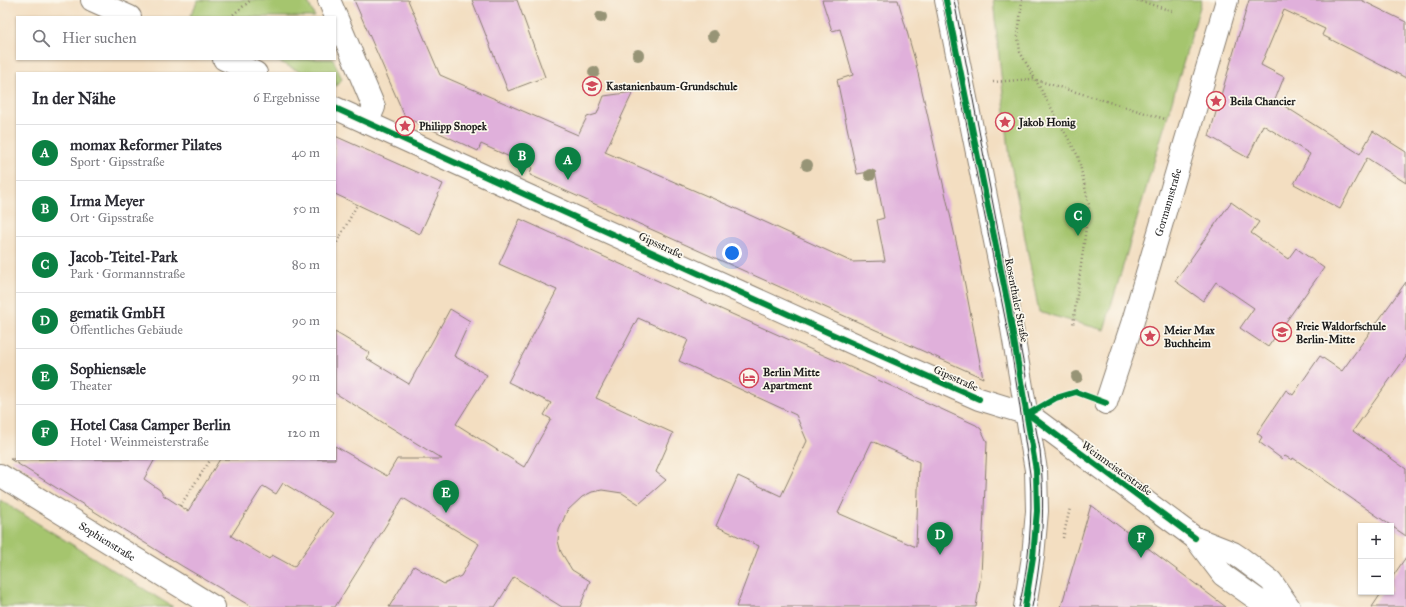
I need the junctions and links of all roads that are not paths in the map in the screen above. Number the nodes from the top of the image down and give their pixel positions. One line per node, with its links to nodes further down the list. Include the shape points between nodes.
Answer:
1 (92, 0): 5 (street)
2 (329, 0): 6 (street)
3 (946, 0): 13 (street, Rosenthaler Straße)
4 (1227, 0): 12 (street, Gormannstraße, via 1133,321)
5 (128, 16)
6 (336, 16)
7 (336, 17): 11 (street, via 374,107)
8 (226, 60): 9 (street)
9 (254, 72)
10 (336, 108): 11 (street, Gipsstraße)
11 (367, 123): 13 (street, Gipsstraße, via 979,399)
12 (1106, 403)
13 (1028, 414): 15 (street, Weinmeisterstraße); 17 (street, Rosenthaler Straße, via 1036,470 1037,511)
14 (0, 475): 16 (street, Sophienstraße)
15 (1195, 538): 18 (street, Weinmeisterstraße, via 1223,575 1258,600); 19 (street, Weinmeisterstraße, via 1242,559 1271,581)
16 (214, 607)
17 (1025, 607)
18 (1282, 607)
19 (1289, 607)

